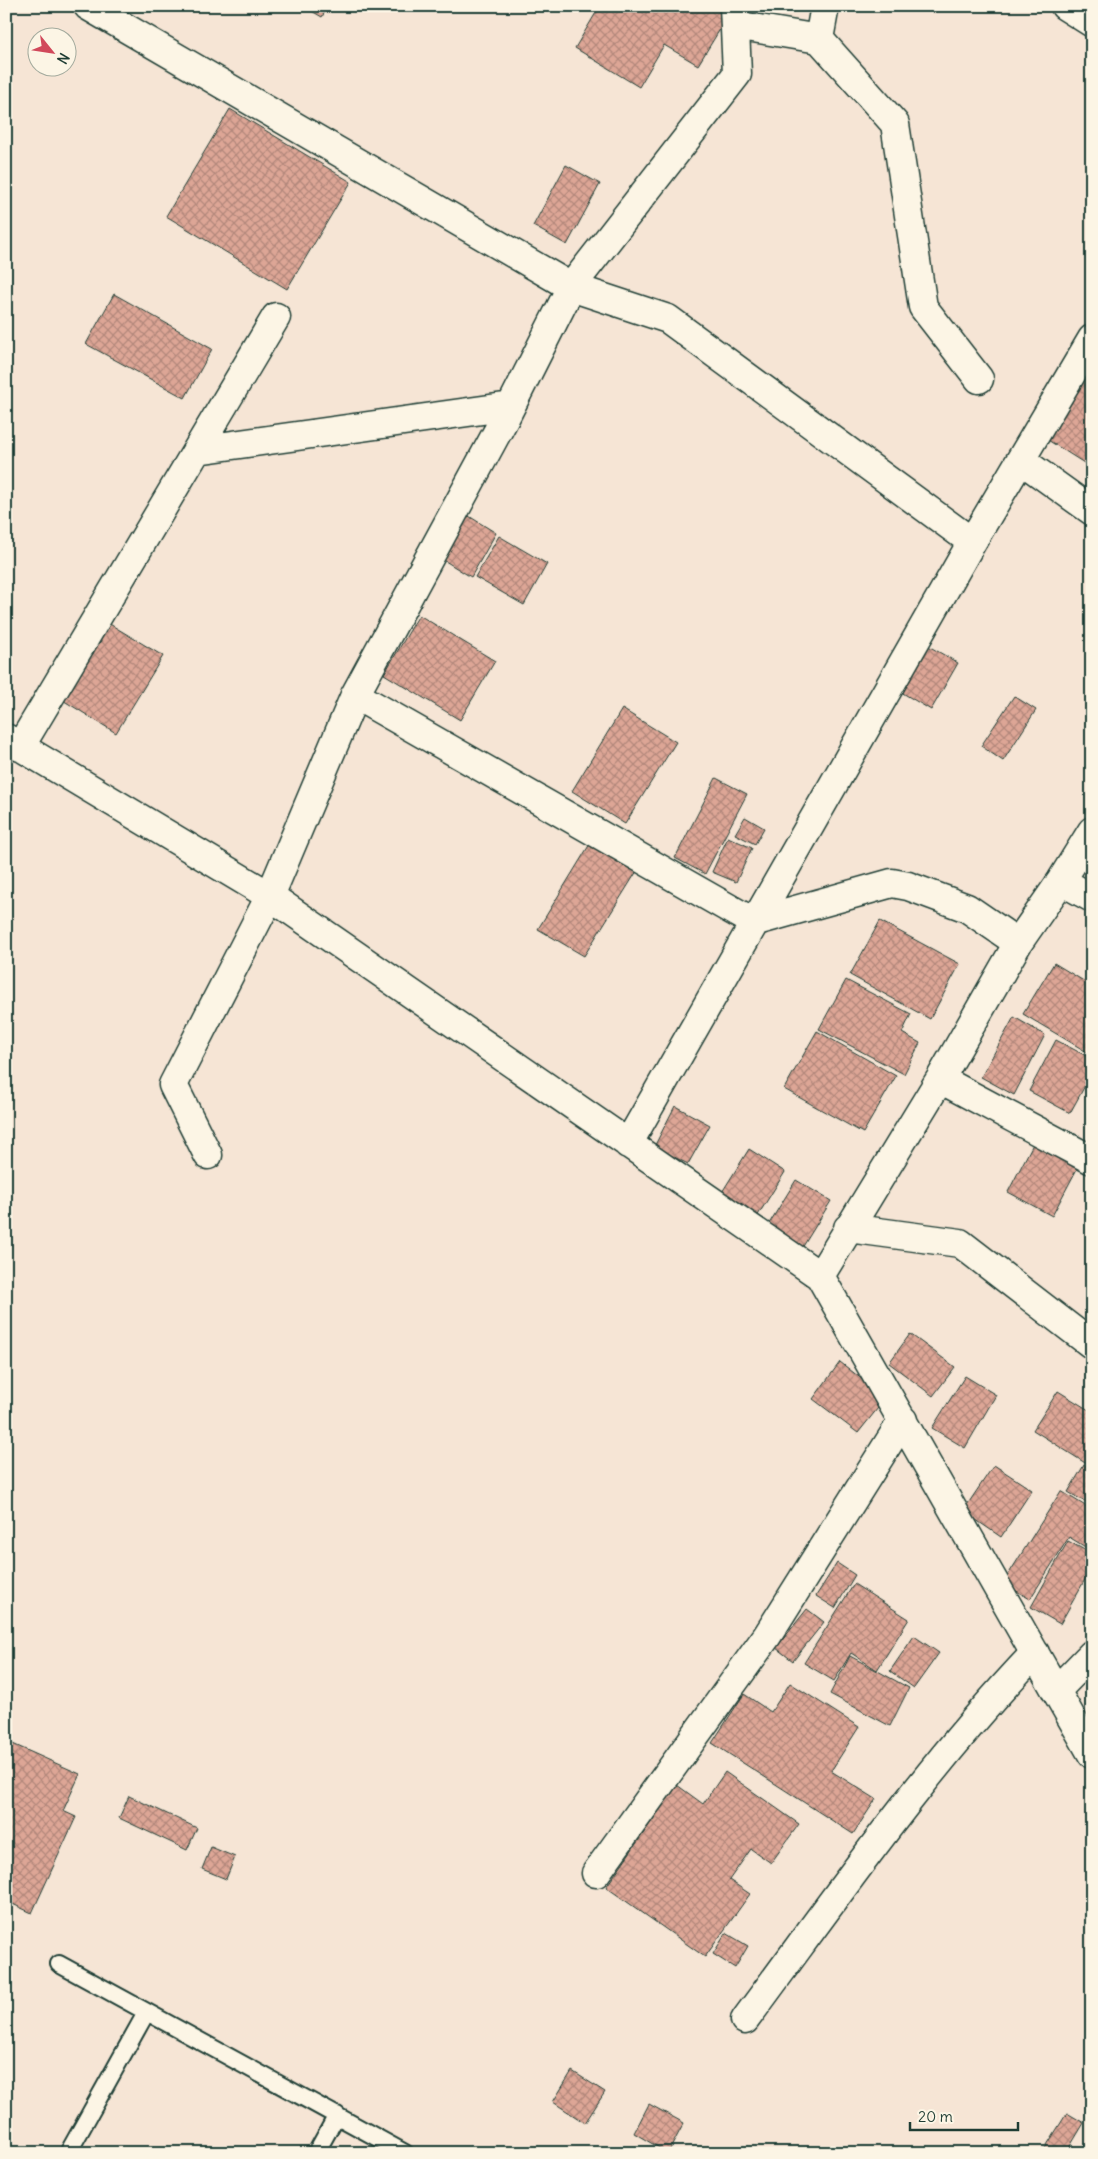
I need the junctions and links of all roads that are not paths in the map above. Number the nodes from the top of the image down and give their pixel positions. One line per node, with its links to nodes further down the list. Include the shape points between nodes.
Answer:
1 (88, 6): 7 (street)
2 (825, 6): 6 (street)
3 (1065, 6): 5 (street)
4 (735, 16): 6 (street); 7 (street, via 737,74)
5 (1092, 23)
6 (819, 39): 10 (street, via 895,124 923,307)
7 (571, 287): 11 (street); 15 (street, via 668,320)
8 (276, 317): 12 (street)
9 (1092, 339): 13 (street)
10 (979, 379)
11 (511, 406): 12 (street); 16 (street)
12 (197, 450): 17 (street)
13 (1020, 460): 14 (street); 15 (street)
14 (1092, 510)
15 (972, 542): 22 (street)
16 (355, 695): 20 (street); 22 (street)
17 (13, 743): 20 (street)
18 (1092, 831): 19 (street)
19 (1061, 881): 21 (street); 23 (street)
20 (270, 896): 25 (street); 26 (street, via 173,1085)
21 (1092, 898)
22 (753, 922): 23 (street, via 892,883 967,908); 25 (street)
23 (1018, 944): 24 (street)
24 (940, 1079): 27 (street); 28 (street)
25 (628, 1144): 29 (street)
26 (208, 1155)
27 (1092, 1160)
28 (848, 1228): 29 (street); 30 (street, via 960,1243)
29 (820, 1276): 31 (street)
30 (1092, 1342)
31 (902, 1420): 32 (street); 36 (street, via 767,1636)
32 (1035, 1653): 34 (street); 39 (street, via 994,1696 902,1808)
33 (1092, 1654): 34 (street)
34 (1056, 1691): 35 (street)
35 (1092, 1754)
36 (596, 1873)
37 (59, 1964): 38 (lane)
38 (146, 2013): 40 (lane); 41 (lane)
39 (745, 2020)
40 (337, 2114): 42 (lane); 43 (lane)
41 (68, 2153)
42 (316, 2153)
43 (405, 2153)

